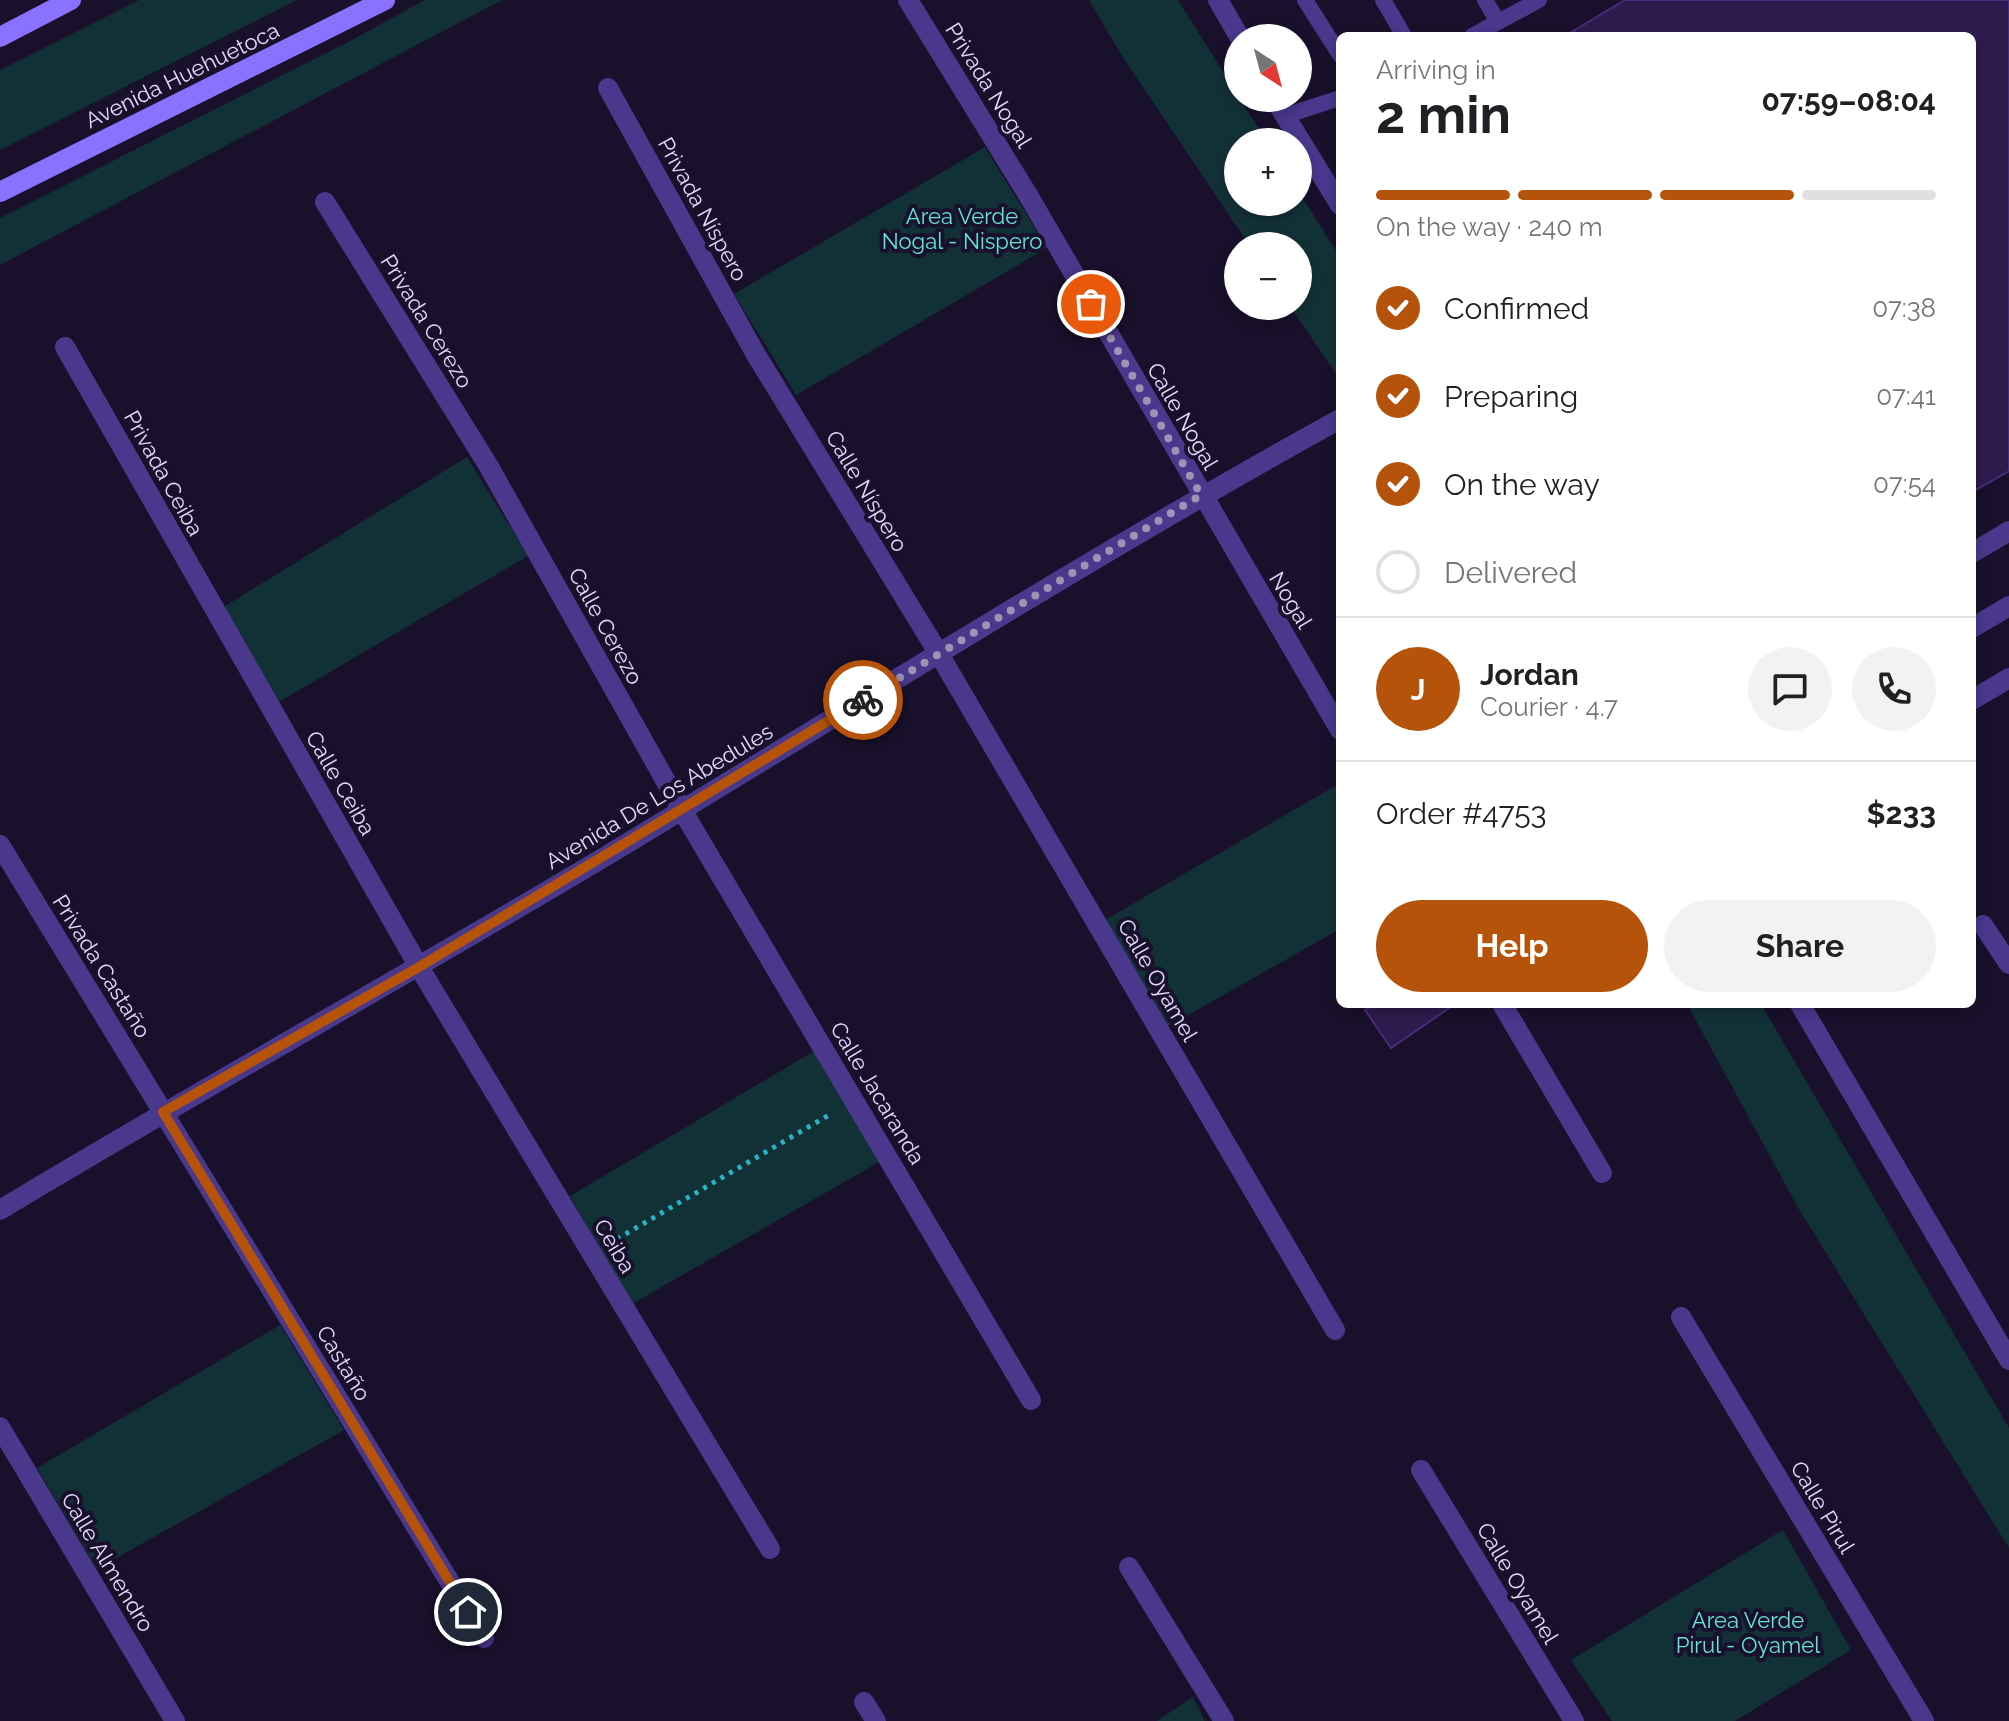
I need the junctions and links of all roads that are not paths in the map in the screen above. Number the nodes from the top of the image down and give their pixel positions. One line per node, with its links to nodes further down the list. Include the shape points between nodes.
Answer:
1 (71, 0): 13 (main road)
2 (385, 0): 19 (main road, Avenida Huehuetoca)
3 (908, 0): 20 (street, Privada Nogal)
4 (1218, 0): 10 (street)
5 (1305, 0): 14 (lane)
6 (1383, 0): 11 (lane)
7 (1485, 0): 9 (lane)
8 (1539, 0): 9 (lane)
9 (1498, 22): 12 (lane)
10 (1232, 24)
11 (1402, 32)
12 (1479, 32)
13 (0, 37)
14 (1336, 49)
15 (608, 88): 24 (street, Privada Níspero)
16 (1336, 99): 17 (lane)
17 (1312, 102)
18 (1282, 112): 21 (street)
19 (0, 192)
20 (1028, 195): 27 (street, Calle Nogal)
21 (1336, 199)
22 (325, 202): 26 (street, Privada Cerezo)
23 (65, 347): 31 (street, Privada Ceiba)
24 (755, 353): 33 (street, Calle Níspero)
25 (1336, 421): 27 (street, Avenida De Los Abedules)
26 (488, 465): 37 (street, Calle Cerezo)
27 (1201, 495): 33 (street, Avenida De Los Abedules); 36 (street, Nogal)
28 (2009, 531): 29 (street)
29 (1976, 551)
30 (2009, 606): 32 (street)
31 (221, 622): 41 (street, Calle Ceiba)
32 (1976, 626)
33 (939, 654): 37 (street, Avenida De Los Abedules); 48 (street, Calle Oyamel)
34 (2009, 678): 35 (street)
35 (1976, 698)
36 (1336, 723)
37 (682, 810): 41 (street, Avenida De Los Abedules); 50 (street, Calle Jacaranda)
38 (0, 845): 44 (street, Privada Castaño)
39 (1983, 925): 40 (street)
40 (2009, 964)
41 (419, 967): 44 (street, Avenida De Los Abedules); 53 (street, Ceiba)
42 (1504, 1008): 45 (street)
43 (1802, 1008): 49 (street)
44 (163, 1112): 46 (street, Avenida De Los Abedules); 55 (street, Castaño)
45 (1602, 1173)
46 (0, 1210)
47 (1681, 1317): 61 (street, Calle Pirul)
48 (1335, 1330)
49 (2009, 1360)
50 (1031, 1400)
51 (0, 1427): 57 (street, Calle Almendro)
52 (1421, 1470): 60 (street, Calle Oyamel)
53 (770, 1549)
54 (1129, 1567): 59 (street)
55 (484, 1638)
56 (864, 1702): 58 (street)
57 (175, 1721)
58 (876, 1721)
59 (1224, 1721)
60 (1574, 1721)
61 (1924, 1721)

